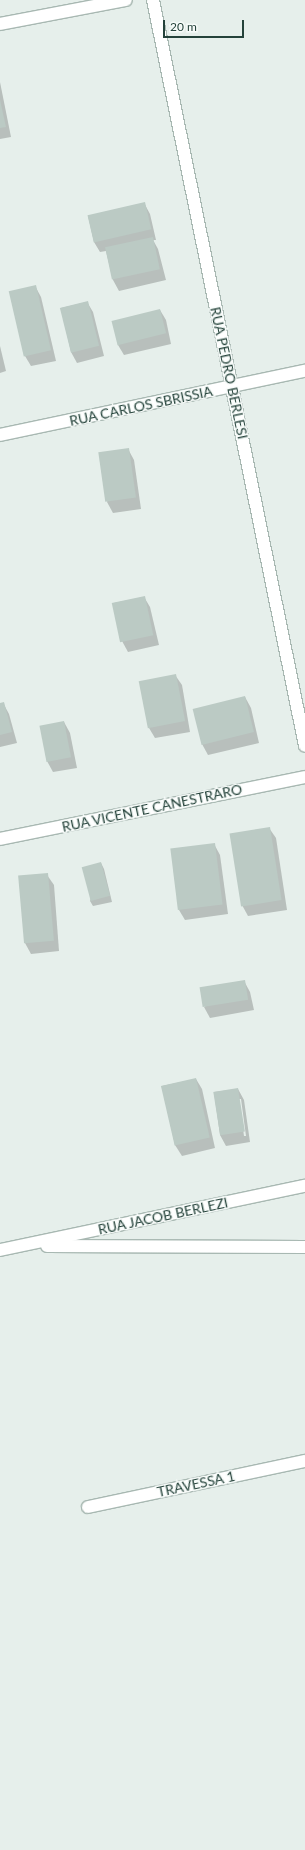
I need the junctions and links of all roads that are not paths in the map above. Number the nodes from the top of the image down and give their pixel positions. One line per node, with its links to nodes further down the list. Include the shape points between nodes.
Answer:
1 (126, 0): 3 (street)
2 (153, 0): 5 (street, RUA PEDRO BERLESI)
3 (0, 24)
4 (305, 371): 5 (street, RUA CARLOS SBRISSIA)
5 (232, 387): 6 (street, RUA CARLOS SBRISSIA); 7 (street, RUA PEDRO BERLESI)
6 (0, 435)
7 (305, 746)
8 (305, 777): 9 (street, RUA VICENTE CANESTRARO)
9 (0, 839)
10 (305, 1186): 11 (street, RUA JACOB BERLEZI)
11 (22, 1246): 12 (street, RUA JACOB BERLEZI); 13 (street, RUA JACOB BERLEZI)
12 (305, 1247)
13 (0, 1250)
14 (305, 1461): 15 (street, TRAVESSA 1)
15 (88, 1507)

